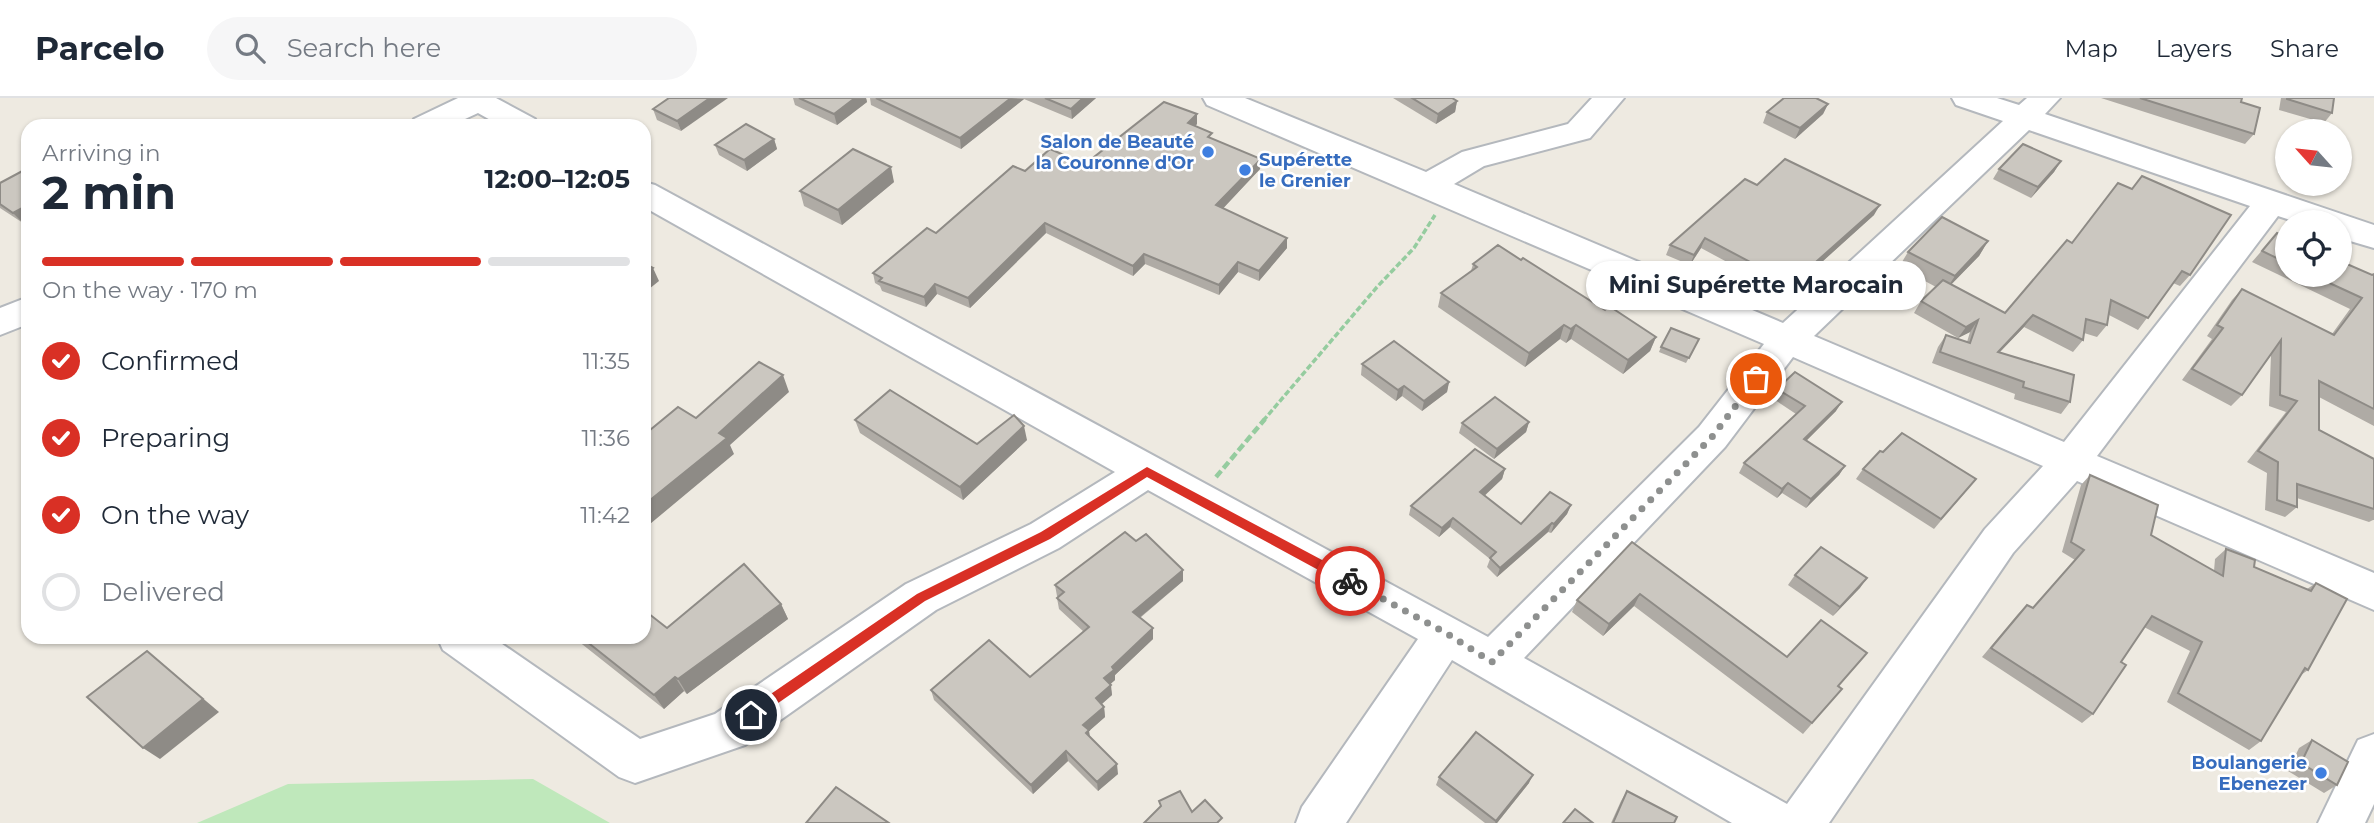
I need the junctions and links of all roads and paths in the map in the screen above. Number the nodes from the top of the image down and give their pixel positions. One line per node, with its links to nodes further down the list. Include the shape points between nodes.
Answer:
1 (1609, 98): 8 (street, via 1579,131 1473,159)
2 (1967, 98): 5 (street)
3 (476, 100): 6 (street); 7 (street)
4 (1233, 101): 8 (street)
5 (2035, 108): 10 (street); 16 (street)
6 (439, 119)
7 (511, 119)
8 (1438, 190): 16 (street); 19 (path, via 1414,248)
9 (651, 197): 18 (street)
10 (2271, 202): 11 (street); 17 (street)
11 (2295, 210)
12 (2352, 230): 13 (street)
13 (2374, 237)
14 (21, 313): 15 (street)
15 (0, 322)
16 (1786, 341): 17 (street); 23 (street, via 1712,437)
17 (2070, 463): 20 (street); 27 (street, via 1999,541)
18 (1147, 471): 19 (street); 22 (street, via 1045,536 921,597 729,730 635,762)
19 (1198, 499): 21 (street)
20 (2374, 592)
21 (1446, 633): 23 (street); 25 (street)
22 (468, 644)
23 (1492, 662): 26 (street)
24 (2374, 755): 28 (street)
25 (1318, 823)
26 (1776, 823)
27 (1802, 823)
28 (2341, 823)

